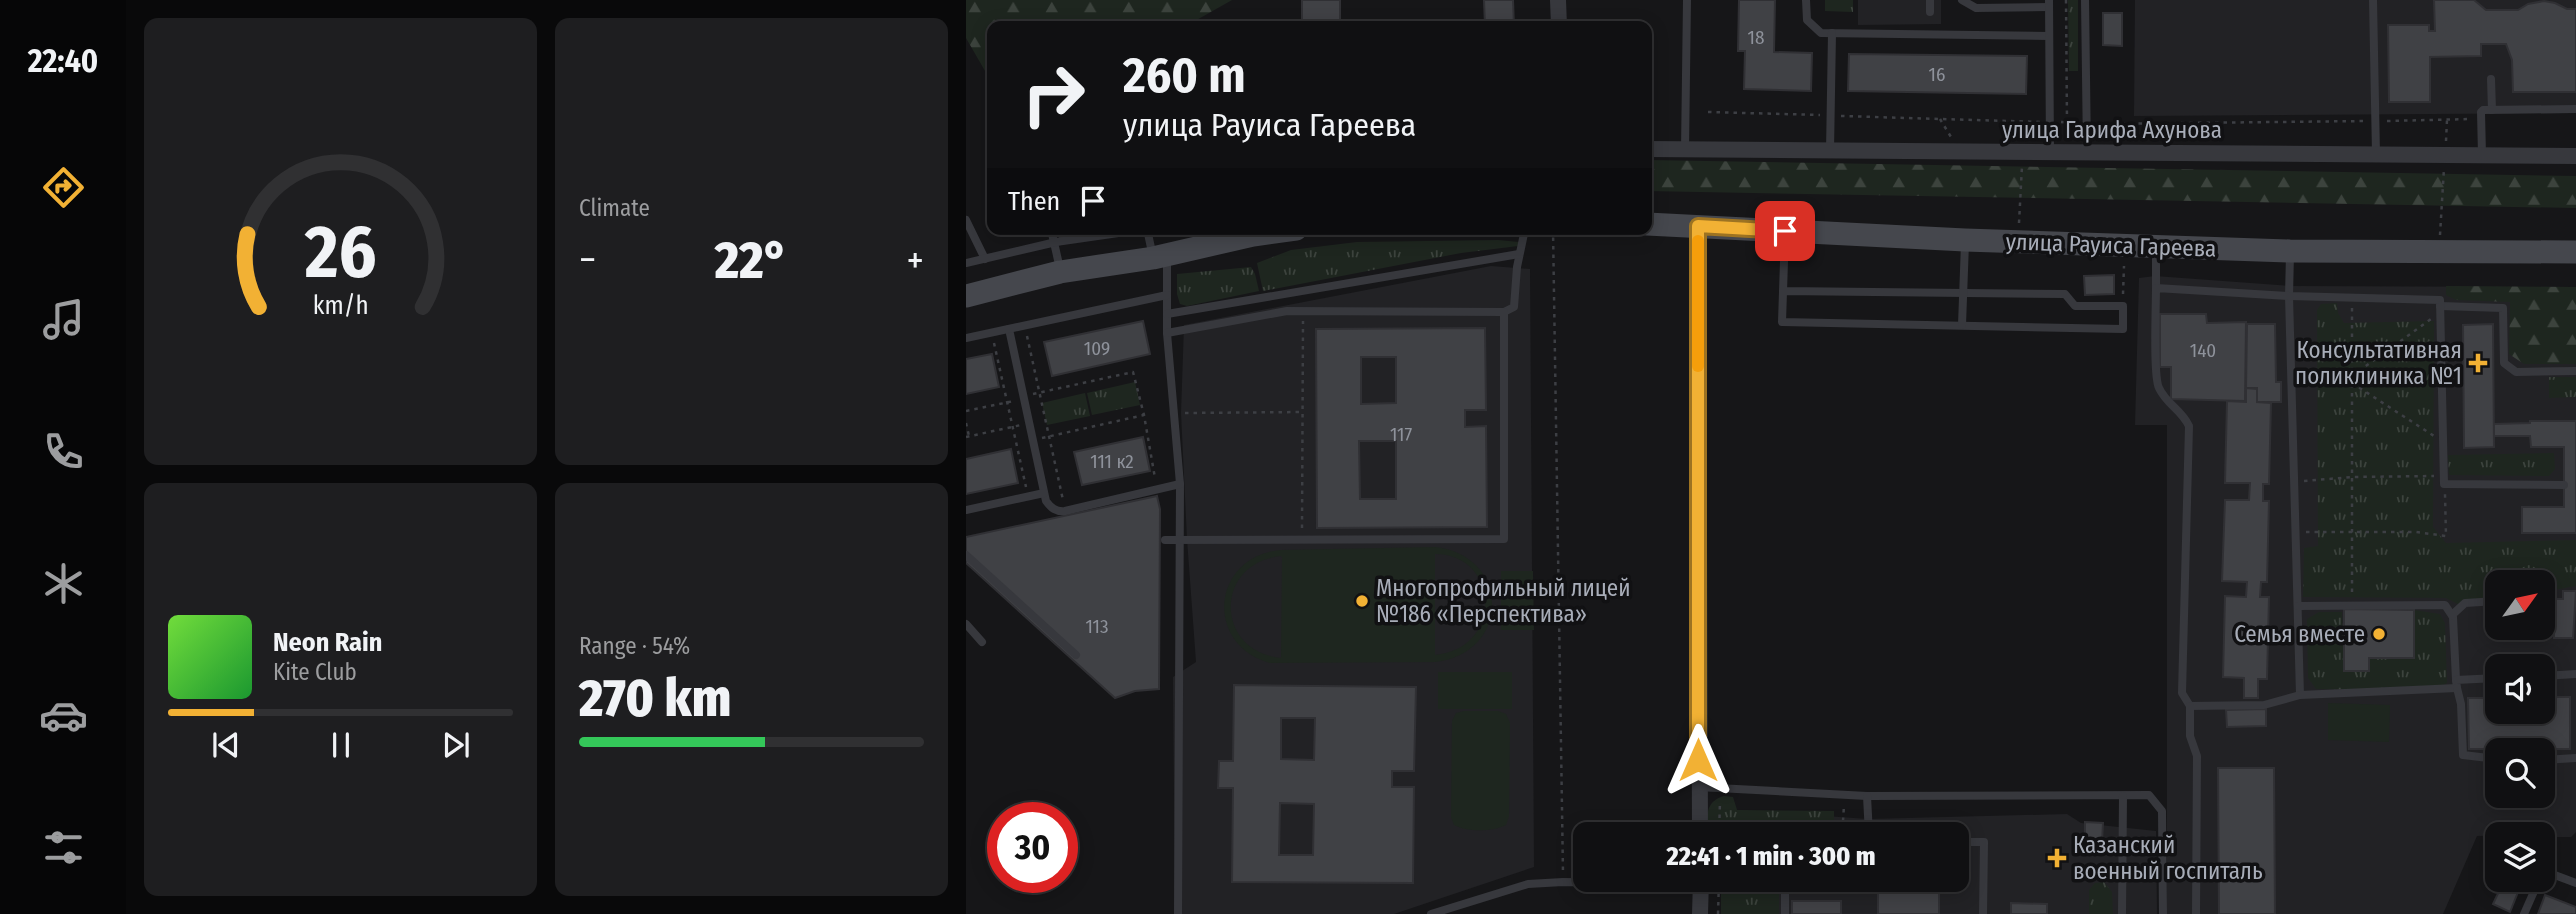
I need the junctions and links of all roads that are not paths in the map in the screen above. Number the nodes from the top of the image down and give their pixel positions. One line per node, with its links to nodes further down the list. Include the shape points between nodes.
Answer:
1 (1558, 0): 10 (street)
2 (1687, 0): 17 (lane)
3 (1806, 0): 11 (lane, via 1811,26)
4 (1930, 0): 9 (lane)
5 (1962, 0): 8 (lane, via 1976,8)
6 (2085, 0): 20 (lane)
7 (2373, 0): 21 (lane)
8 (2049, 4): 12 (lane)
9 (1930, 12)
10 (1559, 21)
11 (1832, 33): 12 (lane); 18 (lane)
12 (2049, 36): 19 (lane, via 2050,122)
13 (2491, 79): 15 (lane)
14 (2576, 109): 15 (lane)
15 (2492, 110): 22 (lane, via 2483,111)
16 (1652, 149): 17 (street, улица Гарифа Ахунова)
17 (1685, 150): 18 (street, улица Гарифа Ахунова)
18 (1830, 151): 19 (street, улица Гарифа Ахунова)
19 (2044, 152): 20 (street, улица Гарифа Ахунова)
20 (2087, 152): 21 (street, улица Гарифа Ахунова)
21 (2376, 154): 22 (street, улица Гарифа Ахунова)
22 (2482, 155): 23 (street, улица Гарифа Ахунова)
23 (2576, 156)
24 (966, 220): 40 (lane)
25 (1652, 224): 26 (street, улица Рауиса Гареева)
26 (1698, 226): 27 (street, улица Рауиса Гареева); 79 (street)
27 (1785, 231): 33 (street, улица Рауиса Гареева); 44 (lane)
28 (1053, 235): 34 (lane)
29 (1106, 235): 34 (lane)
30 (1145, 235): 39 (lane)
31 (1253, 235): 39 (street)
32 (1524, 235): 38 (lane)
33 (1965, 240): 35 (street, улица Рауиса Гареева); 45 (lane)
34 (1056, 242): 40 (lane); 42 (lane)
35 (2156, 247): 36 (street, улица Рауиса Гареева); 43 (lane)
36 (2290, 251): 37 (street, улица Рауиса Гареева); 48 (lane)
37 (2576, 252)
38 (1519, 254): 50 (lane, via 1514,307); 51 (lane)
39 (1160, 256): 42 (street); 46 (lane)
40 (985, 259): 41 (lane)
41 (966, 263)
42 (1060, 272): 47 (street)
43 (2156, 288): 48 (lane); 75 (lane, via 2157,384 2189,426 2182,693)
44 (1783, 290): 45 (lane); 52 (lane, via 1782,322)
45 (1963, 294): 52 (lane); 52 (lane, via 2065,294 2075,306 2123,306 2123,329)
46 (1167, 295): 51 (lane); 53 (lane)
47 (966, 296)
48 (2289, 296): 49 (lane, via 2440,300); 65 (lane)
49 (2440, 309): 56 (lane, via 2503,308 2504,363 2516,372); 58 (lane, via 2444,480)
50 (1504, 312): 54 (lane, via 1287,311); 62 (lane, via 1504,539)
51 (1167, 314): 54 (lane)
52 (1962, 325)
53 (1009, 329): 55 (lane); 59 (lane)
54 (1167, 333): 57 (lane)
55 (966, 338)
56 (2576, 371)
57 (1180, 484): 59 (lane, via 1065,511 1050,507); 62 (lane)
58 (2564, 485)
59 (1044, 493): 60 (lane)
60 (966, 510)
61 (1165, 540): 62 (lane)
62 (1180, 540): 91 (lane)
63 (966, 555): 69 (lane)
64 (2485, 602): 66 (lane, via 2465,603)
65 (2298, 606): 66 (lane, via 2445,605); 74 (lane)
66 (2452, 615): 73 (lane)
67 (966, 624): 68 (lane)
68 (982, 642)
69 (1076, 655)
70 (2576, 674): 71 (lane)
71 (2555, 675)
72 (2485, 680): 73 (lane)
73 (2456, 684): 74 (lane); 76 (lane, via 2463,755)
74 (2300, 695): 75 (lane, via 2264,705)
75 (2190, 706): 98 (lane, via 2190,736 2197,756)
76 (2485, 758)
77 (2576, 758): 78 (lane)
78 (2555, 759)
79 (1698, 787): 80 (lane); 82 (street)
80 (1867, 796): 81 (lane); 83 (lane)
81 (2123, 796): 96 (lane); 97 (lane, via 2149,795 2162,811)
82 (1699, 822)
83 (1868, 822)
84 (1969, 842): 95 (lane, via 1984,842)
85 (2555, 875): 87 (lane)
86 (1573, 882): 92 (lane, via 1528,884)
87 (2576, 883)
88 (1701, 892): 93 (street)
89 (1786, 892): 94 (lane)
90 (2534, 892): 99 (lane)
91 (1178, 914)
92 (1431, 914)
93 (1700, 914)
94 (1785, 914)
95 (1983, 914)
96 (2122, 914)
97 (2164, 914)
98 (2196, 914)
99 (2524, 914)

